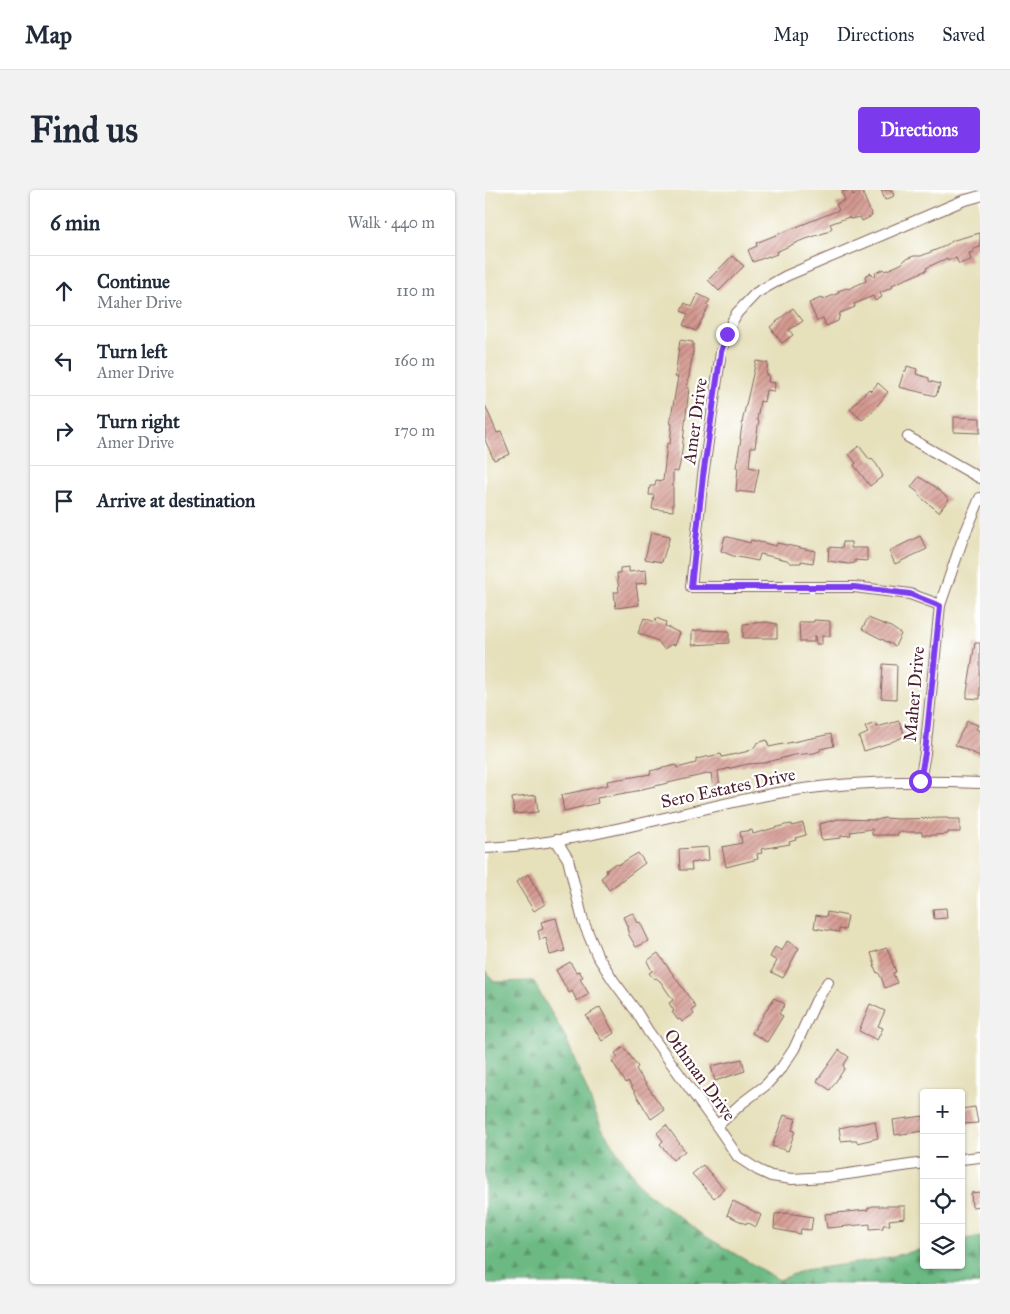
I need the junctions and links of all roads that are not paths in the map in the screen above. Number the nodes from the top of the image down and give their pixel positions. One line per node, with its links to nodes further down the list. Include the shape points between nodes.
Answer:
1 (980, 196): 5 (street, Amer Drive, via 786,276 756,293 737,313 721,352 691,587 854,587 910,594)
2 (908, 437): 3 (street)
3 (980, 478)
4 (980, 498): 5 (street, Maher Drive)
5 (940, 606): 6 (street, Maher Drive)
6 (920, 781): 7 (street, Sero Estates Drive); 8 (street, Sero Estates Drive, via 801,789)
7 (980, 783)
8 (556, 840): 9 (street, Sero Estates Drive); 11 (street, Othman Drive, via 568,858 583,921 597,956)
9 (485, 848)
10 (829, 982): 11 (street, via 782,1068)
11 (717, 1126): 14 (street, Othman Drive, via 738,1157 757,1170 777,1177 827,1178)
12 (980, 1156): 13 (street)
13 (965, 1158)
14 (920, 1164)

